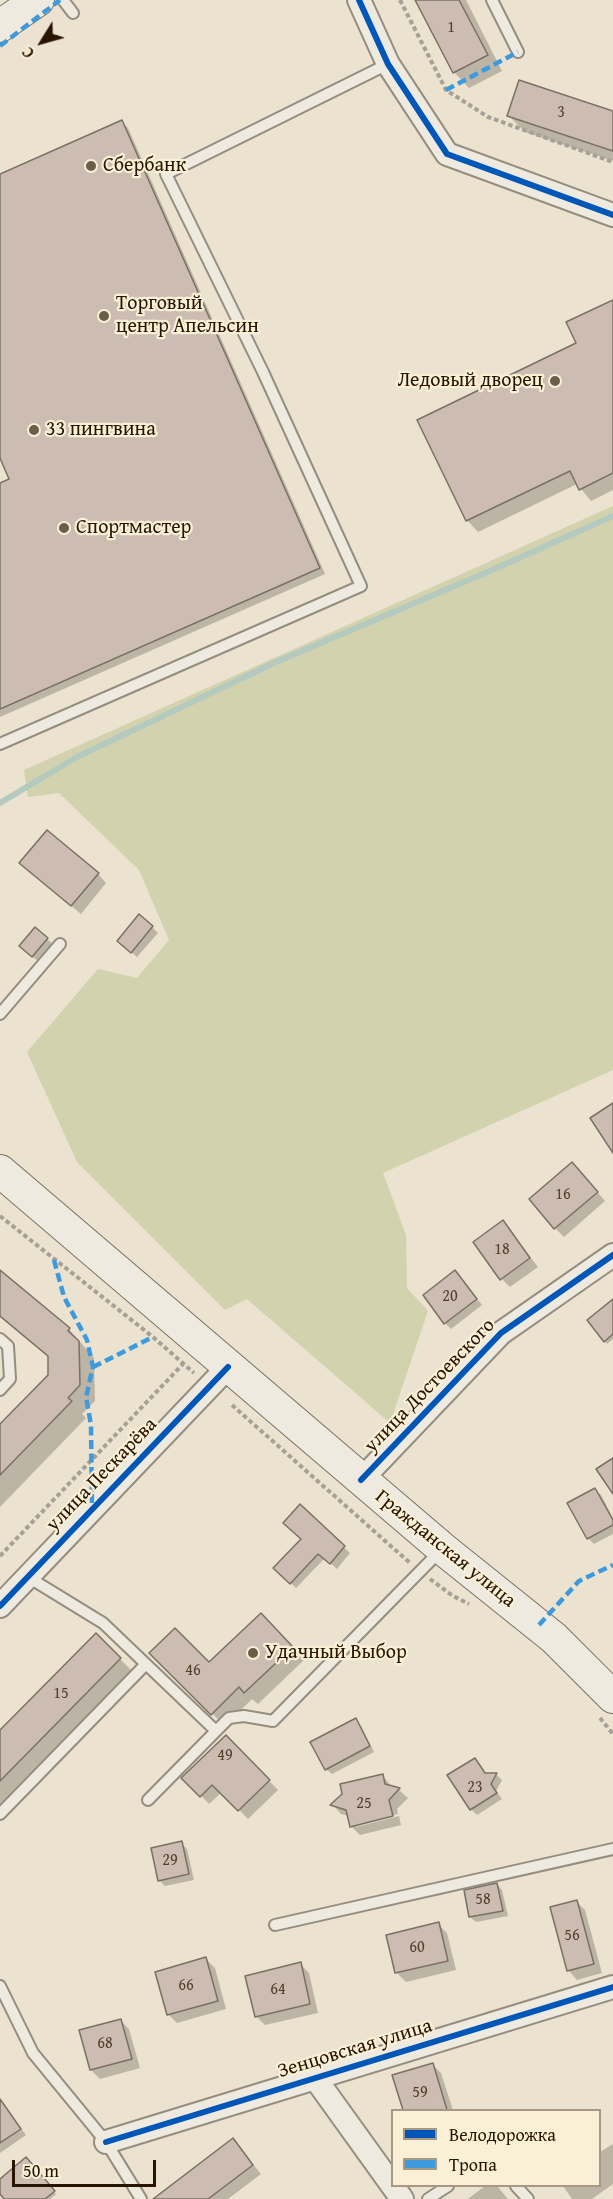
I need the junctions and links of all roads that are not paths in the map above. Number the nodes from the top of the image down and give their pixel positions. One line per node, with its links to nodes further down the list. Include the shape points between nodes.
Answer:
1 (38, 0): 6 (main road)
2 (63, 0): 5 (lane)
3 (359, 0): 8 (street)
4 (492, 0): 7 (lane)
5 (74, 13)
6 (0, 26)
7 (518, 52)
8 (388, 64): 9 (street, via 447,154); 10 (lane, via 166,174 361,586)
9 (613, 215)
10 (0, 744)
11 (60, 944): 12 (lane)
12 (0, 1014)
13 (0, 1171): 16 (main road, Гражданская улица)
14 (613, 1255): 18 (street, улица Достоевского, via 501,1334)
15 (0, 1339): 17 (lane, via 9,1346 10,1379)
16 (219, 1377): 18 (main road, Гражданская улица); 20 (street, улица Пескарёва)
17 (0, 1389)
18 (361, 1480): 19 (main road, Гражданская улица)
19 (443, 1549): 23 (main road, Гражданская улица, via 554,1638); 24 (lane, via 273,1721 244,1716 229,1718)
20 (28, 1577): 21 (street, улица Пескарёва); 22 (lane, via 103,1623)
21 (0, 1606)
22 (146, 1664): 24 (lane); 26 (lane)
23 (604, 1703)
24 (216, 1731): 25 (lane)
25 (148, 1800)
26 (0, 1814)
27 (611, 1852): 28 (lane)
28 (275, 1925)
29 (0, 1986): 32 (lane, via 33,2053)
30 (613, 1987): 31 (street, Зенцовская улица)
31 (315, 2078): 32 (street, Зенцовская улица); 33 (street)
32 (106, 2142): 36 (lane)
33 (391, 2184)
34 (446, 2187): 37 (lane)
35 (517, 2187): 38 (lane)
36 (141, 2199)
37 (428, 2199)
38 (528, 2199)

